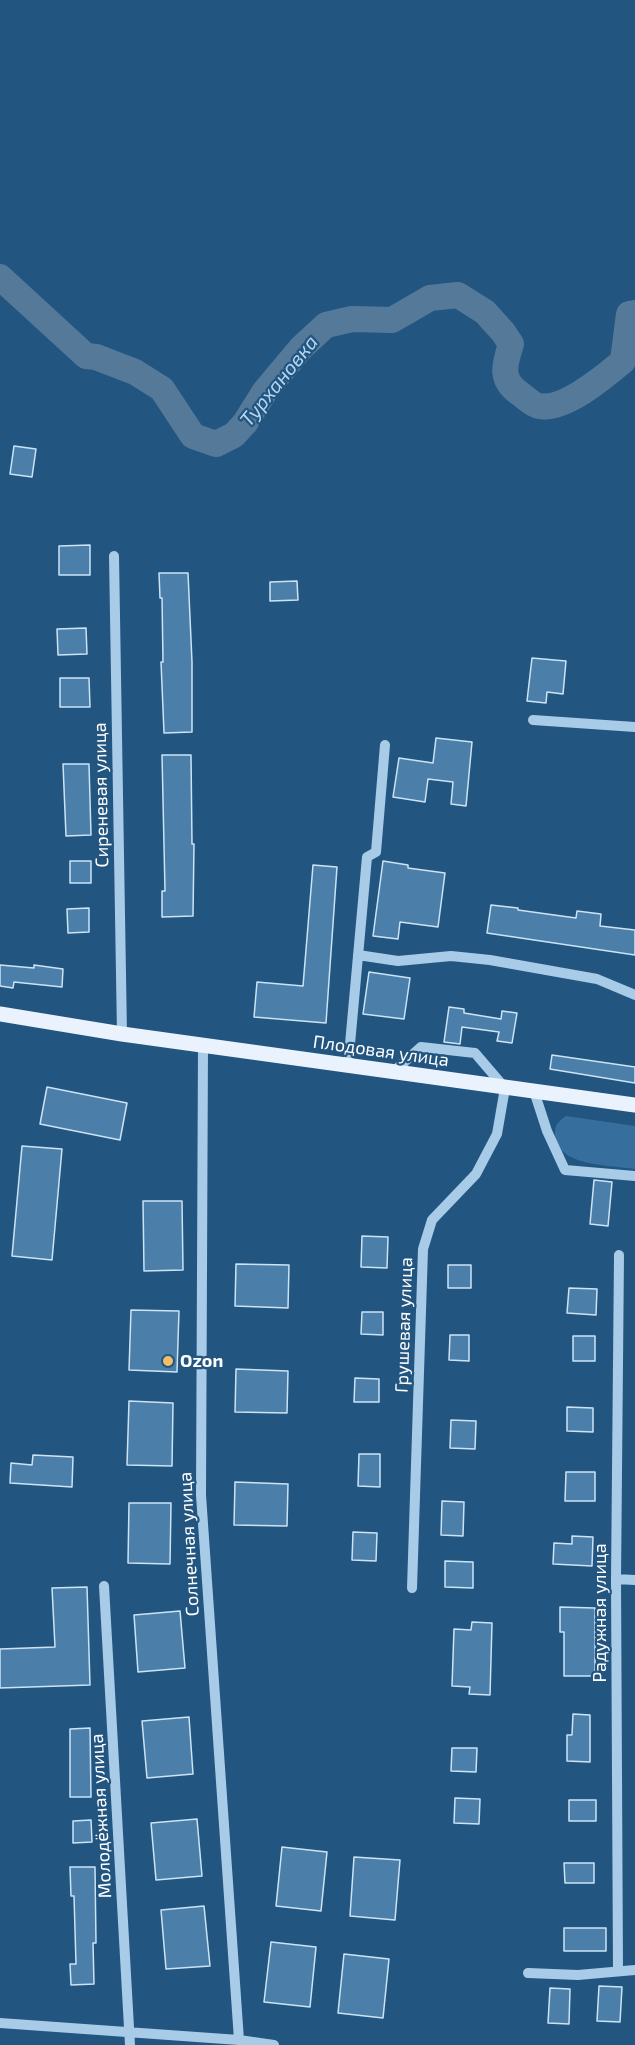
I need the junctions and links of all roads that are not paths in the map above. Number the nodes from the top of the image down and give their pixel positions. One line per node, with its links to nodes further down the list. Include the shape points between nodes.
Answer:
1 (114, 556): 8 (street, Сиреневая улица)
2 (533, 720): 3 (street)
3 (635, 727)
4 (385, 745): 5 (street, via 376,852 367,856)
5 (358, 955): 6 (street, via 398,961 451,956 490,960 597,979); 10 (street)
6 (635, 995)
7 (0, 1014): 8 (main road, Плодовая улица)
8 (122, 1034): 9 (main road, Плодовая улица)
9 (203, 1045): 10 (main road, Плодовая улица); 26 (street, Солнечная улица, via 201,1495)
10 (348, 1066): 11 (main road, Плодовая улица)
11 (393, 1072): 12 (main road, Плодовая улица); 12 (street, via 421,1047 475,1053)
12 (505, 1088): 13 (main road, Плодовая улица); 20 (street, Грушевая улица, via 497,1134 476,1174 432,1220 423,1249)
13 (534, 1091): 14 (main road, Плодовая улица); 15 (street, via 565,1170)
14 (635, 1105)
15 (635, 1176)
16 (619, 1255): 17 (street, Радужная улица)
17 (616, 1579): 18 (street); 22 (street, Радужная улица)
18 (635, 1580)
19 (105, 1586): 25 (street, Молодёжная улица)
20 (412, 1588)
21 (635, 1970): 22 (street)
22 (618, 1971): 23 (street, via 578,1975)
23 (528, 1973)
24 (0, 2023): 25 (street)
25 (129, 2032): 26 (street); 27 (street, Молодёжная улица)
26 (239, 2040): 28 (street)
27 (130, 2045)
28 (274, 2045)

